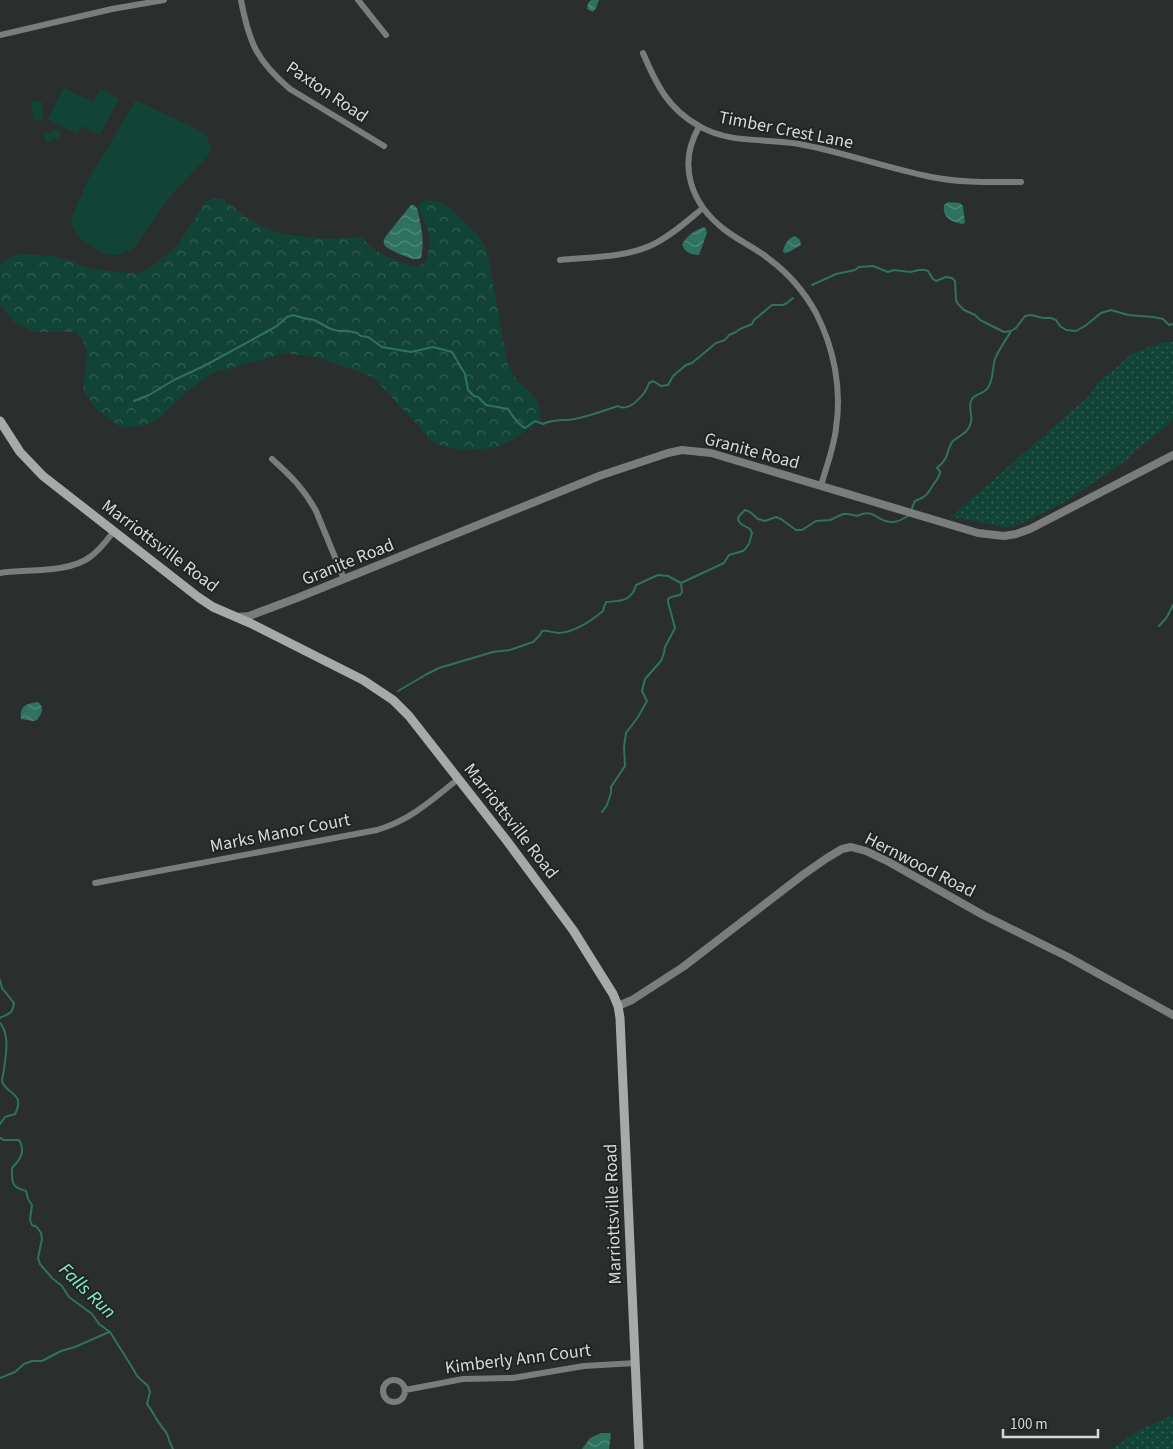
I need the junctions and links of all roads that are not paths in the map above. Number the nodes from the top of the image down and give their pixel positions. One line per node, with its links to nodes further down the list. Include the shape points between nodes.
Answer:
1 (110, 0): 5 (street)
2 (164, 0): 5 (street)
3 (241, 0): 10 (street, Paxton Road, via 251,40 266,67 290,89)
4 (358, 0): 7 (street)
5 (112, 9): 6 (street)
6 (0, 35)
7 (386, 35)
8 (643, 53): 9 (street, Timber Crest Lane, via 667,99)
9 (699, 127): 11 (street, Timber Crest Lane, via 724,137 806,146 933,177 972,182); 12 (street, via 691,144 688,164 692,188)
10 (384, 146)
11 (1021, 182)
12 (703, 208): 13 (street, via 669,235 646,248); 17 (street, via 727,231 785,272 808,300 824,331 836,372 838,404 837,427)
13 (560, 260)
14 (0, 421): 18 (main road, Marriottsville Road, via 31,464)
15 (1173, 455): 17 (street, Granite Road, via 1038,525 1004,536 978,533)
16 (272, 459): 20 (street, via 297,482 310,500)
17 (821, 486): 20 (street, Granite Road, via 710,453 682,450 599,476)
18 (114, 532): 19 (street, via 81,563); 21 (main road, Marriottsville Road, via 198,597)
19 (0, 573)
20 (344, 579): 21 (street, Granite Road, via 256,614)
21 (237, 618): 22 (main road, Marriottsville Road, via 363,680 386,695 409,716)
22 (458, 779): 23 (street, Marks Manor Court, via 420,810 392,826); 24 (main road, Marriottsville Road, via 568,922)
23 (95, 884)
24 (618, 1006): 25 (street, Hernwood Road, via 683,967 834,853 851,847 888,862); 26 (main road, Marriottsville Road)
25 (1173, 1015)
26 (636, 1363): 27 (street, Kimberly Ann Court, via 584,1366 504,1379 463,1379); 28 (main road, Marriottsville Road)
27 (405, 1390)
28 (639, 1449)

